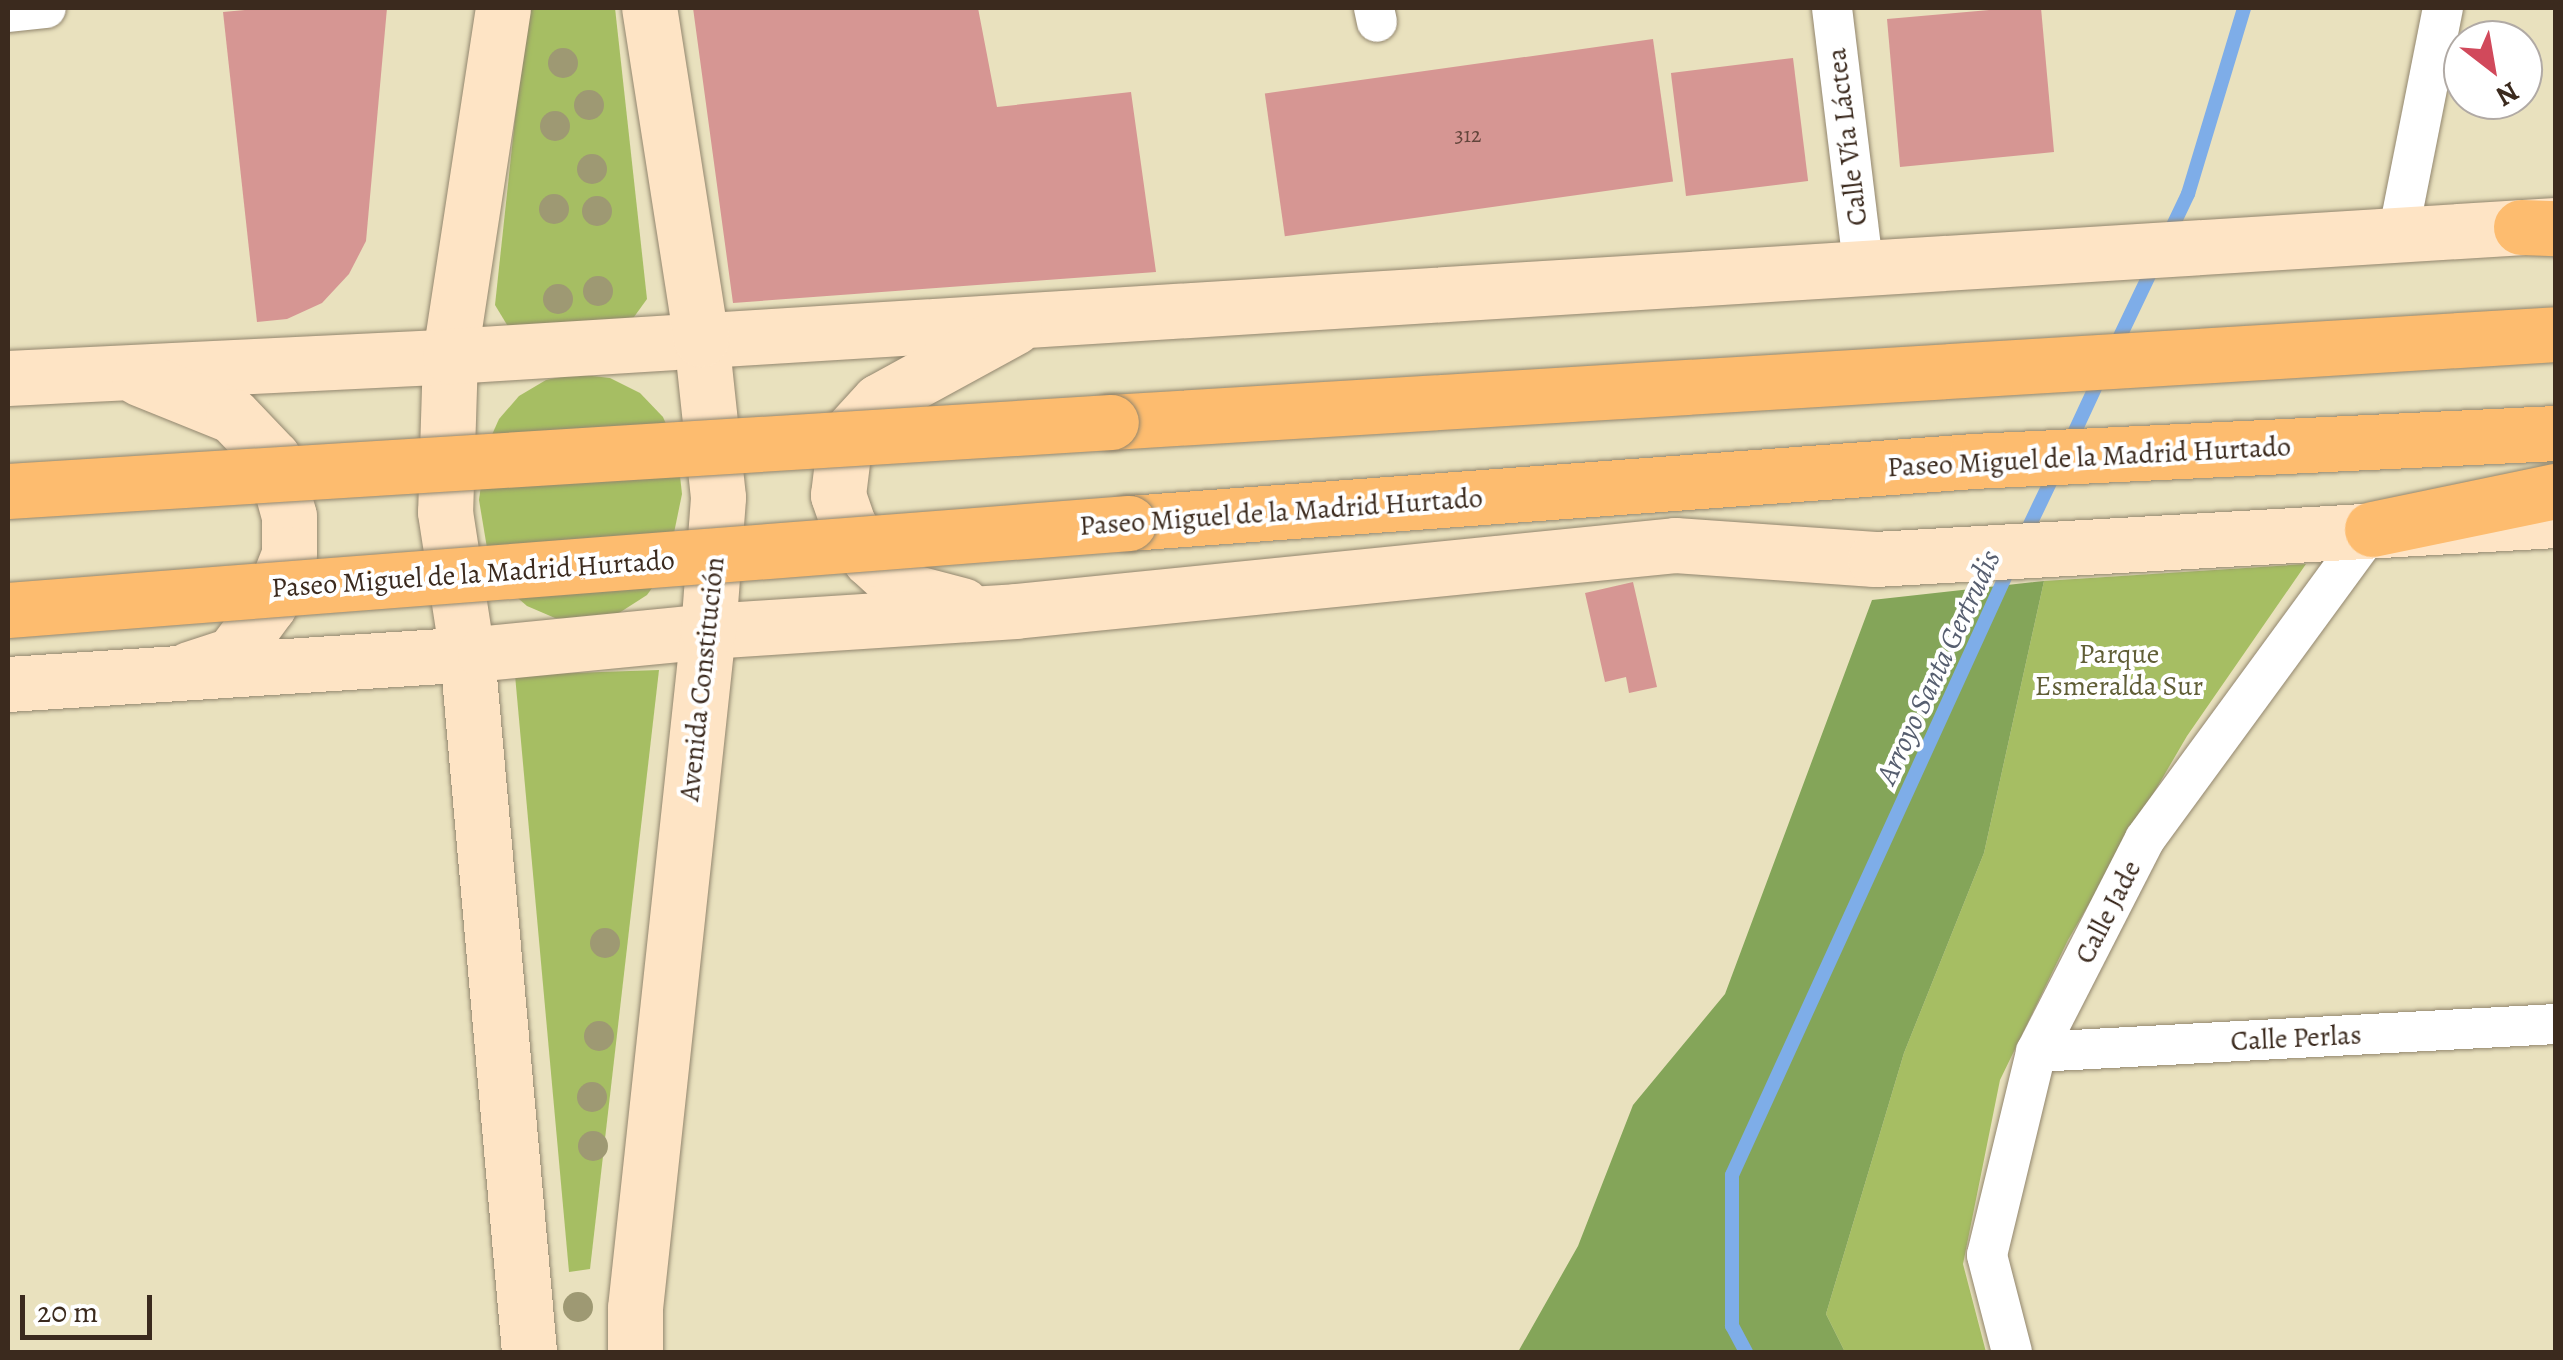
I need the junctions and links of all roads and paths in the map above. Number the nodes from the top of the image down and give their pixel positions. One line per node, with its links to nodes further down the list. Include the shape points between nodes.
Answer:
1 (46, 8): 6 (street)
2 (503, 8): 13 (street)
3 (649, 8): 12 (street, Avenida Constitución)
4 (1832, 8): 9 (street, Calle Vía Láctea)
5 (2444, 8): 8 (street)
6 (8, 12)
7 (2544, 227): 8 (street)
8 (2398, 234): 9 (street)
9 (1863, 266): 10 (street)
10 (1034, 316): 12 (street); 22 (street, via 879,401 845,438 838,495 870,559 904,590 948,604)
11 (2556, 334): 17 (highway, bridge)
12 (701, 339): 13 (street); 23 (street, Avenida Constitución, via 718,497)
13 (450, 356): 14 (street); 24 (street, via 446,512)
14 (120, 371): 15 (street); 25 (street, via 233,416 273,458 289,516 288,554 269,605 232,655)
15 (8, 378)
16 (2556, 433): 21 (highway, Paseo Miguel de la Madrid Hurtado, bridge, via 1973,461)
17 (8, 491)
18 (2556, 491): 20 (highway)
19 (2556, 520): 20 (street)
20 (2372, 529): 22 (street, via 1874,558 1675,544); 28 (street, Calle Jade, via 2145,838)
21 (8, 610)
22 (1015, 611): 23 (street)
23 (708, 631): 24 (street); 30 (street, Avenida Constitución, via 634,1308)
24 (467, 654): 25 (street); 29 (street)
25 (177, 673): 26 (street)
26 (8, 684)
27 (2556, 1024): 28 (street, Calle Perlas)
28 (2036, 1052): 31 (street, Calle Jade, via 1987,1255)
29 (530, 1352)
30 (635, 1352)
31 (2012, 1352)

